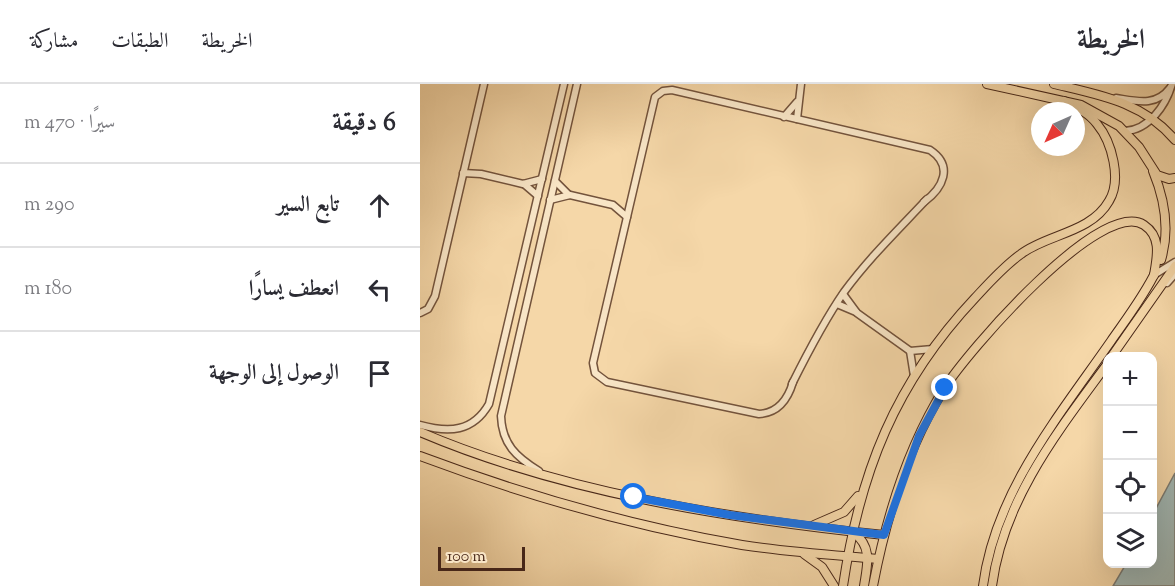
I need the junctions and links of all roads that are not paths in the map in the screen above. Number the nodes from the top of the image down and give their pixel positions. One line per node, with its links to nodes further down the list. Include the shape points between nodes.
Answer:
1 (484, 84): 16 (street)
2 (564, 84): 21 (street)
3 (577, 84): 22 (street)
4 (801, 84): 9 (street)
5 (987, 84): 10 (main road)
6 (1054, 84): 8 (main road)
7 (1172, 85): 8 (street, via 1161,97 1146,102); 12 (street, via 1167,100)
8 (1111, 98): 12 (main road)
9 (797, 101): 11 (street); 13 (street)
10 (1064, 101): 14 (main road, via 1094,110); 38 (main road, via 1089,115 1104,134 1114,172 1109,201 1100,212 1064,236 1020,254)
11 (784, 117): 13 (street); 28 (street, via 679,93 660,97 652,112)
12 (1152, 117): 14 (street); 15 (main road)
13 (797, 119): 33 (street, via 930,150 944,167 942,184 878,249)
14 (1125, 131): 17 (main road)
15 (1175, 140)
16 (466, 162): 18 (street); 19 (street)
17 (1154, 171): 20 (main road, via 1163,178); 32 (main road, via 1166,224 1164,250)
18 (463, 174): 19 (street); 37 (street, via 435,296)
19 (481, 174): 23 (street)
20 (1175, 178)
21 (542, 179): 23 (street); 25 (street)
22 (555, 181): 24 (street); 26 (street)
23 (523, 184): 25 (street)
24 (570, 195): 26 (street); 27 (street)
25 (538, 196): 43 (street, via 489,404 478,419 461,429 442,431)
26 (550, 200): 46 (street, via 501,416 510,449)
27 (613, 205): 28 (street); 29 (street)
28 (630, 206): 29 (street)
29 (627, 217): 35 (street, via 593,366 596,376 604,381 748,412 765,410 775,405 793,382)
30 (1175, 264): 32 (street); 34 (main road)
31 (1175, 274): 34 (street)
32 (1154, 275): 50 (main road, via 1158,248 1152,232 1139,222 1123,221 1072,253 1022,296 977,345 940,396 912,453); 59 (main road, via 1024,468 992,543)
33 (843, 294): 35 (street); 36 (street)
34 (1156, 294): 40 (main road)
35 (837, 304): 36 (street)
36 (856, 312): 39 (street)
37 (420, 313)
38 (933, 348): 39 (street); 42 (main road)
39 (910, 351): 42 (street)
40 (1115, 352)
41 (1103, 369): 60 (main road, via 1028,480 999,548)
42 (914, 376): 47 (main road, via 887,424)
43 (420, 425)
44 (420, 432): 46 (main road, via 486,458)
45 (420, 456): 51 (main road, via 516,490 631,522 742,545)
46 (539, 472): 48 (main road, via 634,497)
47 (863, 488): 48 (main road, via 844,512); 49 (main road)
48 (809, 526): 49 (main road)
49 (852, 532): 50 (main road); 52 (main road); 53 (main road, via 865,544)
50 (884, 535): 54 (main road)
51 (800, 551): 52 (main road); 55 (main road, via 822,567)
52 (848, 556): 53 (main road); 56 (main road)
53 (868, 558): 54 (main road); 57 (main road)
54 (878, 559): 58 (main road)
55 (834, 586)
56 (843, 586)
57 (864, 586)
58 (873, 586)
59 (983, 586)
60 (992, 586)

